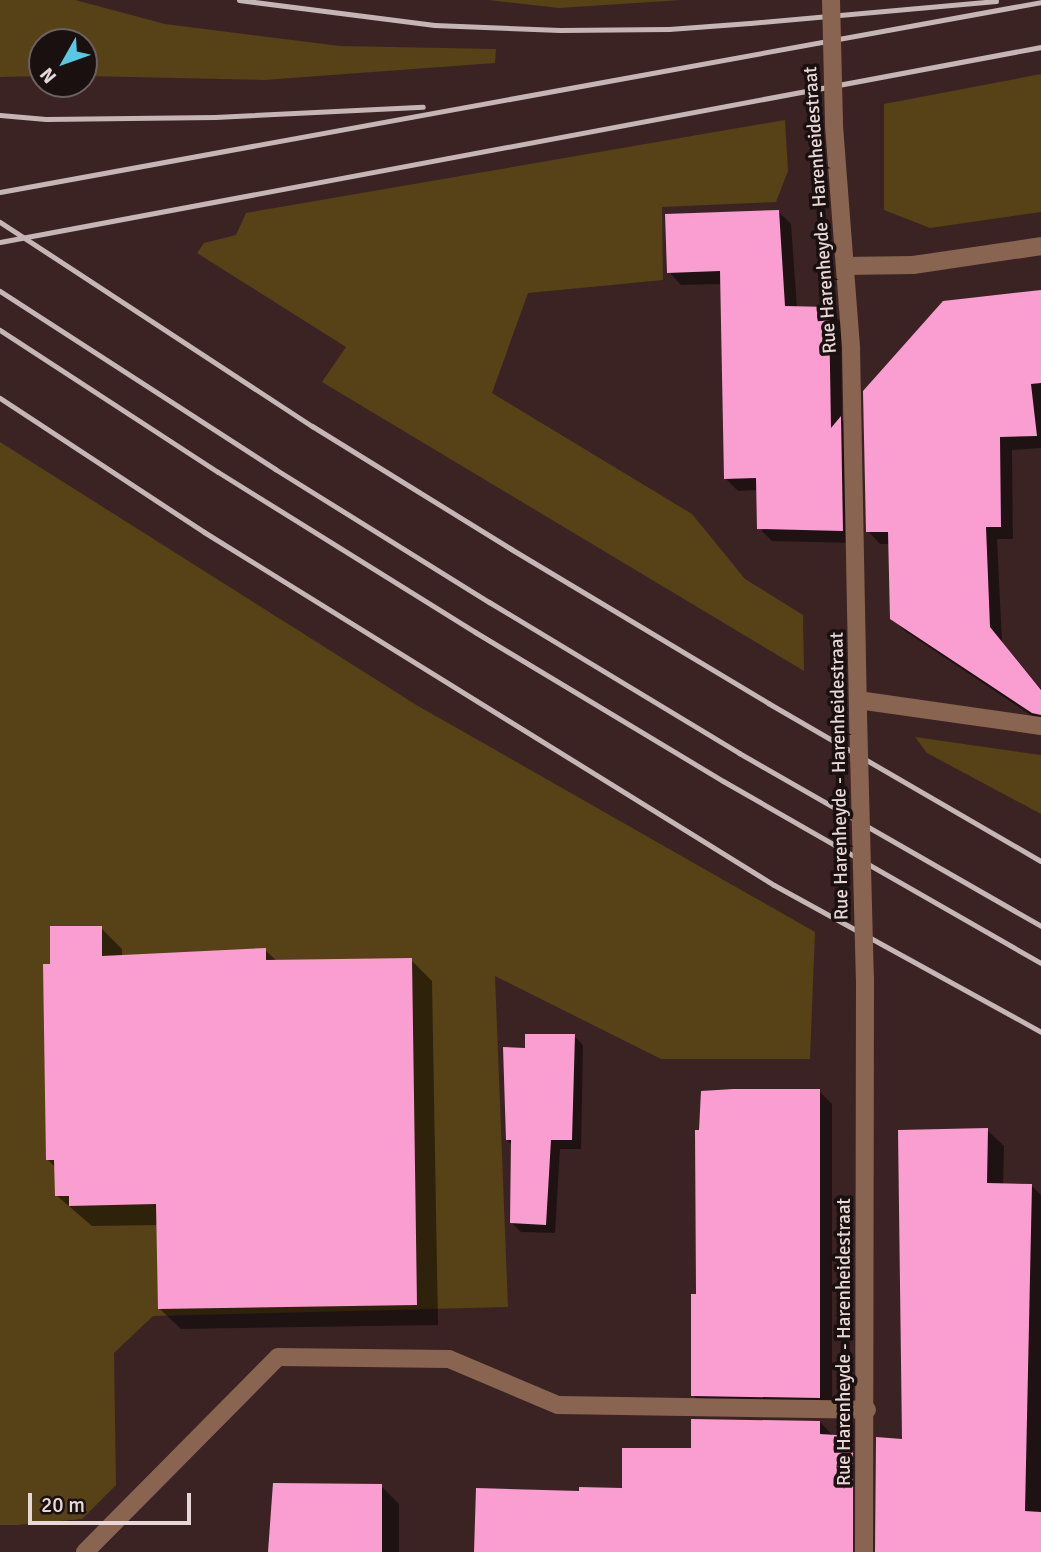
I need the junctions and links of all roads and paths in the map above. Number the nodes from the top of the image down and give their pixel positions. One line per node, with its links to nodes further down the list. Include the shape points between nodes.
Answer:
1 (831, 0): 3 (street, Rue Harenheyde - Harenheidestraat, bridge, via 834,126)
2 (1041, 246): 3 (street, via 913,265)
3 (845, 266): 4 (street, Rue Harenheyde - Harenheidestraat, via 851,348)
4 (858, 707): 5 (street); 6 (street, Rue Harenheyde - Harenheidestraat, bridge, via 865,979)
5 (1041, 726)
6 (867, 1410): 7 (street, via 558,1405 449,1359 278,1357); 8 (street, Rue Harenheyde - Harenheidestraat)
7 (85, 1552)
8 (864, 1552)

